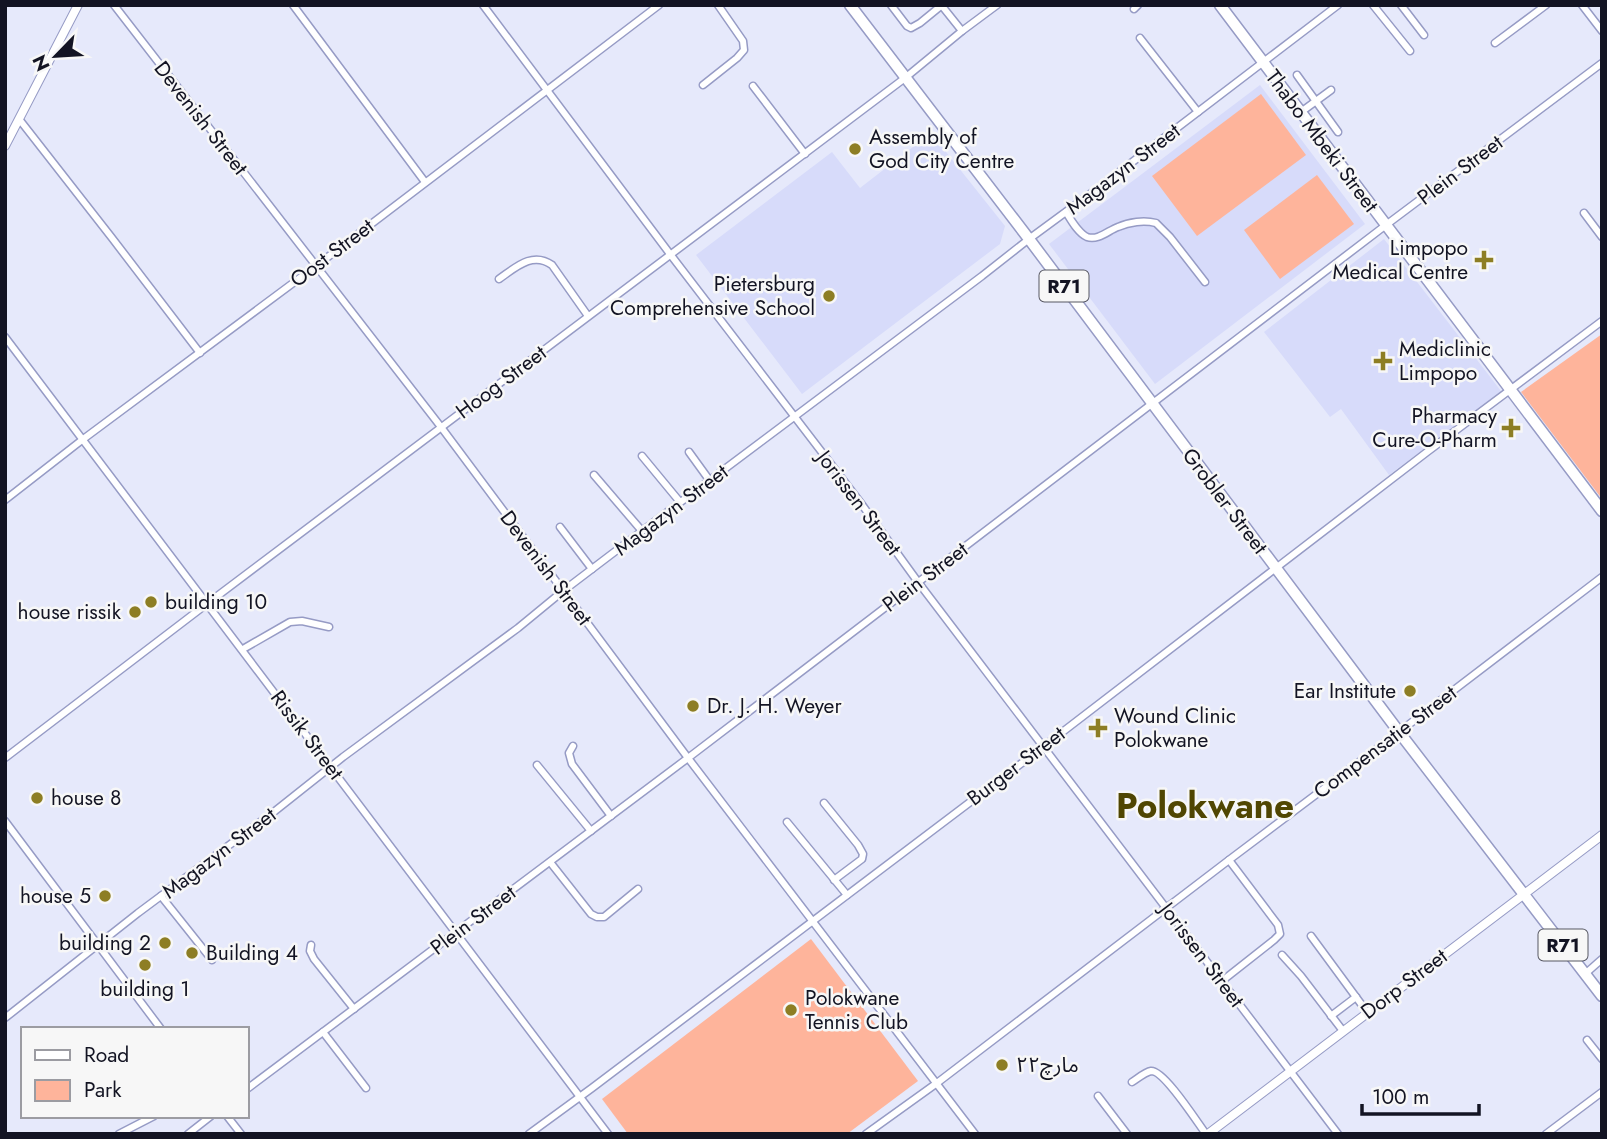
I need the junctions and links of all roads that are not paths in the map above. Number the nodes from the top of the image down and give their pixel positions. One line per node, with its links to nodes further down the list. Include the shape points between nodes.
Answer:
1 (78, 5): 34 (street)
2 (114, 5): 45 (street, Devenish Street)
3 (293, 5): 38 (street)
4 (483, 5): 29 (street, Jorissen Street)
5 (659, 5): 29 (street, Oost Street)
6 (718, 5): 27 (street, via 743,41 744,50)
7 (850, 5): 26 (main road, Grobler Street / R71)
8 (891, 5): 16 (street, via 911,27)
9 (997, 5): 17 (street, Hoog Street)
10 (1220, 5): 23 (main road, Thabo Mbeki Street)
11 (1338, 5): 23 (street, Magazyn Street)
12 (1373, 5): 22 (street)
13 (1401, 5): 19 (street)
14 (1546, 5): 21 (street)
15 (1582, 5): 18 (street)
16 (942, 6): 17 (street)
17 (962, 31): 26 (street, Hoog Street)
18 (1602, 31)
19 (1424, 35)
20 (1140, 38): 33 (street)
21 (1495, 43)
22 (1410, 51)
23 (1263, 62): 32 (main road, Thabo Mbeki Street); 33 (street, Magazyn Street)
24 (1602, 63): 41 (street, Plein Street)
25 (1297, 75): 31 (street)
26 (905, 78): 37 (street, Hoog Street); 43 (main road, Grobler Street / R71)
27 (703, 85)
28 (753, 86): 37 (street)
29 (548, 90): 38 (street, Oost Street); 44 (street, Jorissen Street)
30 (1331, 90): 31 (street)
31 (1316, 100): 32 (street); 35 (street)
32 (1301, 111): 41 (main road, Thabo Mbeki Street)
33 (1198, 112): 39 (street, Magazyn Street)
34 (19, 119): 36 (street); 51 (street)
35 (1338, 132)
36 (5, 146)
37 (805, 153): 44 (street, Hoog Street)
38 (425, 182): 45 (street, Oost Street)
39 (1066, 212): 43 (street, Magazyn Street); 47 (street, via 1091,238 1126,224 1156,223)
40 (1584, 213): 42 (street)
41 (1386, 225): 52 (main road, Thabo Mbeki Street); 53 (street, Plein Street)
42 (1602, 237)
43 (1029, 239): 53 (main road, Grobler Street / R71); 54 (street, Magazyn Street)
44 (670, 254): 48 (street, Hoog Street); 54 (street, Jorissen Street)
45 (316, 266): 51 (street, Oost Street); 55 (street, Devenish Street)
46 (499, 279): 48 (street, via 525,261 548,262)
47 (1205, 282)
48 (588, 316): 55 (street, Hoog Street)
49 (1602, 321): 52 (street, Burger Street)
50 (5, 337): 56 (street, Rissik Street)
51 (200, 353): 56 (street, Oost Street)
52 (1510, 389): 63 (main road, Thabo Mbeki Street); 66 (street, Burger Street)
53 (1152, 404): 66 (main road, Grobler Street / R71); 69 (street, Plein Street)
54 (794, 417): 60 (street, Magazyn Street); 69 (street, Jorissen Street)
55 (441, 427): 70 (street, Devenish Street); 71 (street, Hoog Street)
56 (82, 440): 61 (street, Oost Street); 71 (street, Rissik Street)
57 (689, 452): 60 (street)
58 (642, 456): 62 (street)
59 (594, 475): 65 (street)
60 (710, 481): 62 (street, Magazyn Street)
61 (5, 500)
62 (680, 502): 65 (street, Magazyn Street)
63 (1602, 511)
64 (560, 527): 67 (street)
65 (642, 531): 67 (street, Magazyn Street)
66 (1276, 567): 74 (main road, Grobler Street / R71); 76 (street, Burger Street)
67 (592, 569): 70 (street, Magazyn Street)
68 (1602, 577): 74 (street, Compensatie Street)
69 (918, 582): 76 (street, Jorissen Street); 78 (street, Plein Street)
70 (563, 591): 78 (street, Devenish Street); 80 (street, Magazyn Street)
71 (208, 603): 73 (street, Rissik Street); 77 (street, Hoog Street)
72 (329, 627): 73 (street, via 290,622)
73 (243, 649): 80 (street, Rissik Street)
74 (1399, 732): 87 (street, Compensatie Street); 91 (main road, Grobler Street / R71)
75 (573, 746): 82 (street, via 569,752 572,764)
76 (1044, 746): 92 (street, Burger Street); 94 (street, Jorissen Street)
77 (5, 758)
78 (688, 758): 82 (street, Plein Street); 95 (street, Devenish Street)
79 (537, 765): 85 (street)
80 (331, 766): 93 (street, Magazyn Street); 96 (street, Rissik Street)
81 (824, 803): 89 (street, via 863,857)
82 (611, 816): 85 (street, Plein Street)
83 (5, 821): 98 (street)
84 (787, 822): 89 (street)
85 (591, 831): 88 (street, Plein Street)
86 (1602, 835): 91 (street, Dorp Street)
87 (1229, 860): 94 (street, Compensatie Street); 104 (street, via 1280,934)
88 (550, 862): 90 (street, via 597,917 604,917); 96 (street, Plein Street)
89 (834, 880): 92 (street)
90 (638, 889)
91 (1523, 894): 103 (main road, Grobler Street / R71); 108 (street, Dorp Street)
92 (847, 895): 95 (street, Burger Street)
93 (161, 896): 98 (street, Magazyn Street); 102 (street)
94 (1166, 907): 104 (street, Jorissen Street); 118 (street, Compensatie Street)
95 (812, 921): 118 (street, Devenish Street); 122 (street, Burger Street)
96 (457, 932): 107 (street, Plein Street); 122 (street, Rissik Street)
97 (1311, 936): 106 (street)
98 (98, 945): 110 (street, Magazyn Street); 111 (street)
99 (311, 945): 107 (street, via 311,955)
100 (1282, 955): 109 (street)
101 (1602, 959): 103 (street)
102 (212, 960)
103 (1585, 974): 105 (main road, Grobler Street / R71)
104 (1222, 981): 116 (street, Jorissen Street)
105 (1602, 996)
106 (1356, 998): 108 (street); 109 (street)
107 (354, 1009): 113 (street, Plein Street)
108 (1367, 1012): 112 (street, Dorp Street)
109 (1331, 1016): 112 (street)
110 (5, 1018)
111 (160, 1027)
112 (1343, 1031): 116 (street, Dorp Street)
113 (323, 1032): 119 (street, Plein Street); 120 (street)
114 (1587, 1040): 115 (street)
115 (1602, 1059)
116 (1289, 1071): 135 (street, Dorp Street); 136 (street, Jorissen Street)
117 (1132, 1082): 135 (street, via 1156,1072)
118 (937, 1083): 132 (street, Compensatie Street); 133 (street, Devenish Street)
119 (248, 1088)
120 (366, 1088)
121 (1602, 1092): 137 (street)
122 (581, 1096): 130 (street, Burger Street); 131 (street, Rissik Street)
123 (1098, 1096): 134 (street)
124 (150, 1118): 127 (street)
125 (208, 1118): 128 (street)
126 (229, 1118): 129 (street)
127 (119, 1134)
128 (188, 1134)
129 (241, 1134)
130 (529, 1134)
131 (608, 1134)
132 (866, 1134)
133 (975, 1134)
134 (1127, 1134)
135 (1207, 1134)
136 (1338, 1134)
137 (1546, 1134)

